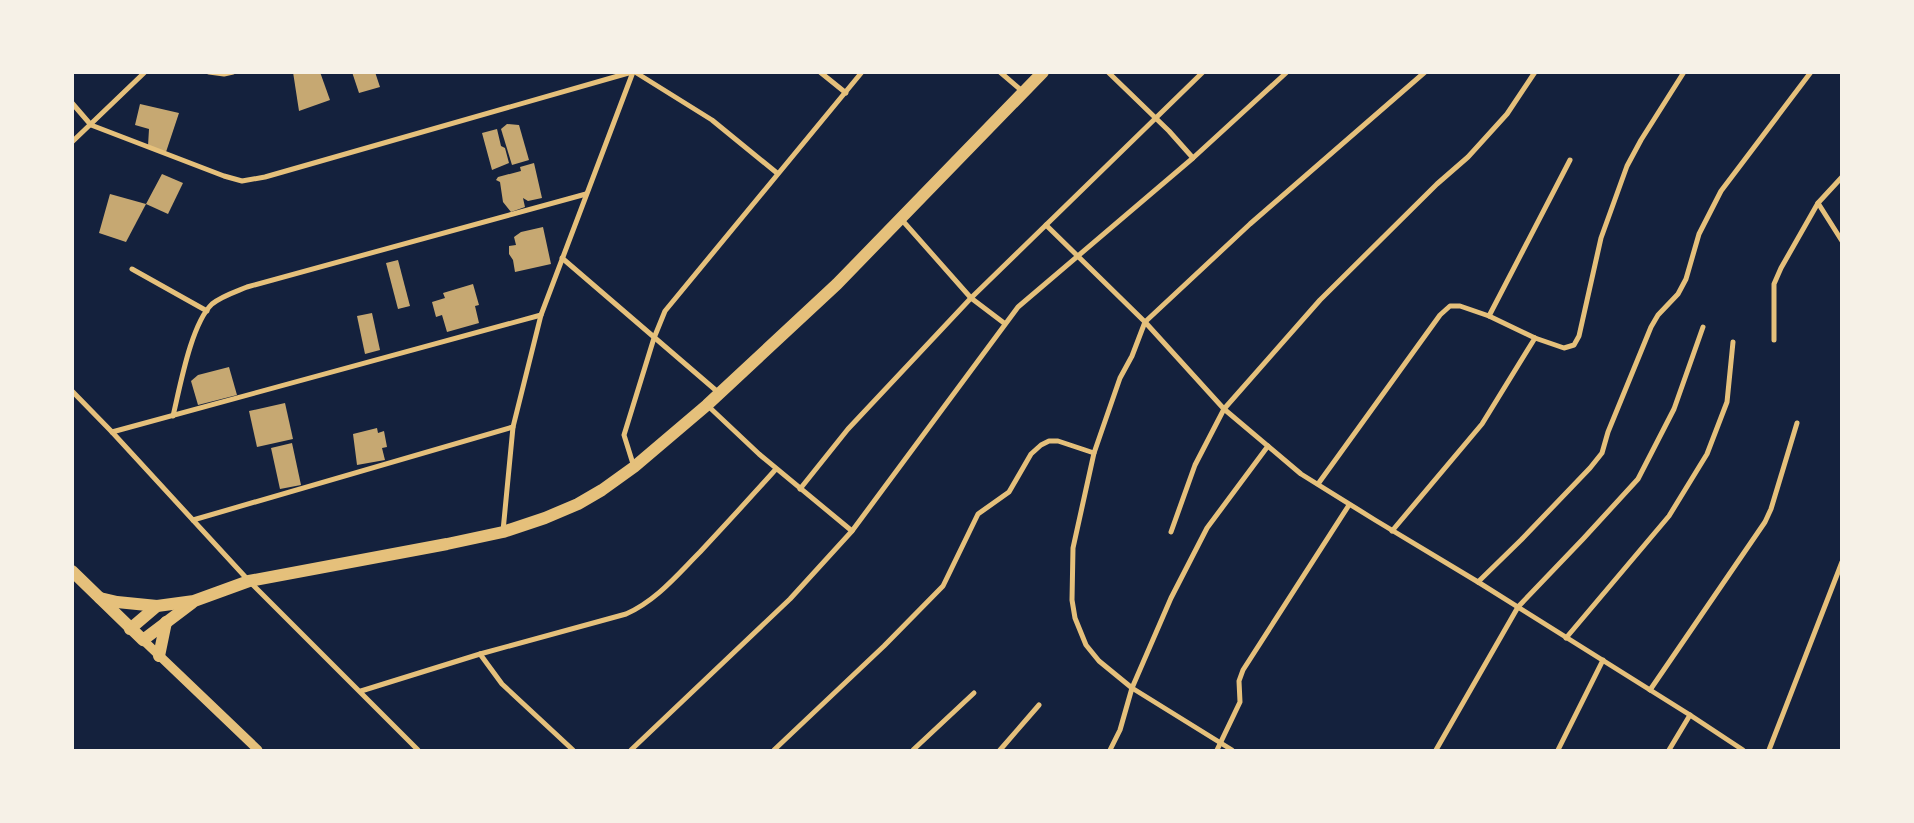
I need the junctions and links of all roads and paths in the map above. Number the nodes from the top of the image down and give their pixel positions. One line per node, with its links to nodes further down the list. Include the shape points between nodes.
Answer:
1 (145, 72): 20 (street)
2 (209, 72): 3 (street)
3 (233, 72)
4 (633, 72): 20 (street, via 265,177 242,180); 24 (street, via 712,120); 26 (street)
5 (820, 72): 16 (street)
6 (862, 72): 16 (street)
7 (1000, 72): 17 (street)
8 (1044, 72): 17 (main road)
9 (1108, 72): 19 (street)
10 (1202, 72): 19 (street)
11 (1287, 72): 22 (street)
12 (1425, 72): 38 (street, via 1250,224)
13 (1684, 72): 42 (street, via 1627,166 1601,238 1577,341 1564,348)
14 (1810, 72): 68 (street, via 1721,191 1699,234 1686,279 1651,327 1602,453)
15 (1535, 73): 48 (street, via 1507,114 1468,157 1320,300)
16 (846, 93): 24 (street)
17 (1024, 93): 28 (main road)
18 (72, 103): 20 (street)
19 (1156, 119): 22 (street); 29 (street)
20 (91, 125): 21 (street)
21 (72, 142)
22 (1193, 158): 31 (street)
23 (1570, 160): 37 (street)
24 (777, 174): 41 (street, via 665,311)
25 (1842, 177): 27 (street)
26 (586, 194): 32 (street); 35 (street, via 247,287 220,299)
27 (1818, 203): 30 (street); 43 (street, via 1774,284)
28 (902, 219): 34 (street); 46 (main road, via 838,284)
29 (1046, 225): 31 (street); 34 (street)
30 (1842, 241)
31 (1079, 256): 38 (street); 39 (street)
32 (562, 258): 36 (street); 41 (street)
33 (132, 269): 35 (street)
34 (971, 298): 39 (street); 58 (street, via 848,428)
35 (207, 311): 49 (street, via 195,333)
36 (541, 315): 49 (street); 51 (street)
37 (1488, 316): 42 (street); 57 (street, via 1455,305 1445,309)
38 (1145, 322): 48 (street); 54 (street, via 1120,378)
39 (1004, 323): 61 (street)
40 (1703, 327): 72 (street, via 1674,409 1638,479)
41 (654, 338): 46 (street); 55 (street, via 624,435)
42 (1535, 338): 62 (street, via 1482,424)
43 (1774, 340)
44 (1733, 342): 75 (street, via 1727,402 1707,454 1669,516)
45 (72, 391): 52 (street)
46 (719, 393): 47 (main road)
47 (707, 405): 55 (main road); 56 (street)
48 (1224, 409): 53 (street); 64 (street, via 1195,465)
49 (173, 416): 52 (street)
50 (1796, 423): 81 (street, via 1765,522)
51 (513, 427): 60 (street); 63 (street)
52 (112, 432): 60 (street)
53 (1268, 446): 57 (street); 80 (street, via 1206,528)
54 (1094, 453): 80 (street, via 1073,548 1072,600 1086,645 1099,661); 91 (street, via 1058,441 1040,445 1031,454 1009,492 978,514 943,586)
55 (634, 467): 63 (main road, via 578,504)
56 (776, 469): 58 (street); 77 (street, via 659,594 642,606 626,614)
57 (1318, 484): 59 (street)
58 (800, 489): 61 (street)
59 (1349, 505): 62 (street); 86 (street, via 1244,670 1239,681 1240,702)
60 (193, 520): 67 (street)
61 (852, 531): 90 (street, via 790,599)
62 (1392, 531): 68 (street)
63 (503, 532): 67 (main road)
64 (1171, 532)
65 (1842, 562): 101 (street)
66 (72, 571): 69 (main road)
67 (249, 581): 70 (main road); 82 (street)
68 (1478, 582): 72 (street)
69 (100, 598): 71 (main road); 74 (main road)
70 (194, 601): 71 (main road); 73 (main road)
71 (157, 606): 74 (main road)
72 (1518, 607): 75 (street); 97 (street)
73 (166, 622): 76 (main road); 78 (main road)
74 (130, 629): 76 (main road)
75 (1566, 638): 79 (street)
76 (143, 640): 78 (street)
77 (480, 654): 82 (street); 89 (street, via 502,684)
78 (160, 656): 87 (street)
79 (1603, 660): 81 (street); 98 (street)
80 (1132, 688): 86 (street); 94 (street, via 1120,730)
81 (1650, 690): 85 (street)
82 (361, 691): 88 (street)
83 (974, 693): 92 (street)
84 (1039, 705): 93 (street)
85 (1690, 715): 99 (street); 100 (street)
86 (1220, 743): 95 (street); 96 (street)
87 (258, 750)
88 (418, 750)
89 (573, 750)
90 (631, 750)
91 (774, 750)
92 (913, 750)
93 (1000, 750)
94 (1110, 750)
95 (1217, 750)
96 (1232, 750)
97 (1436, 750)
98 (1558, 750)
99 (1669, 750)
100 (1743, 750)
101 (1769, 750)

